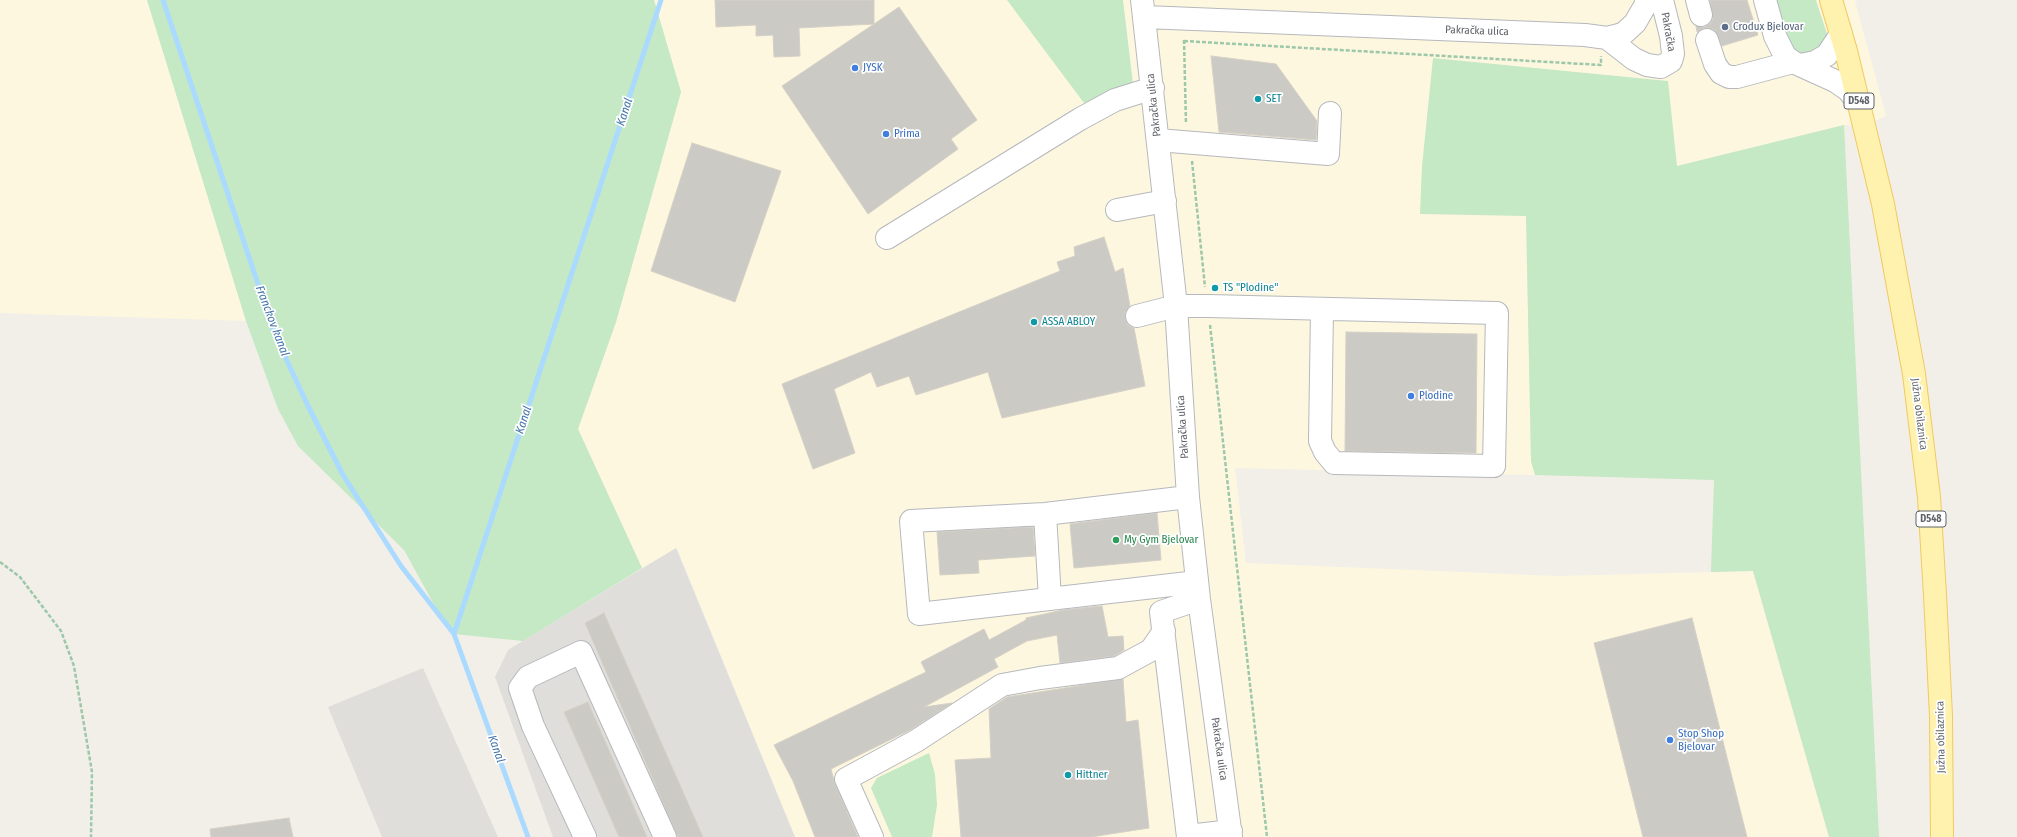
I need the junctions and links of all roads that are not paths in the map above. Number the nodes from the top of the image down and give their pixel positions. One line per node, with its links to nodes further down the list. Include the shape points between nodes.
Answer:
1 (1646, 0): 8 (street, Pakračka ulica, via 1635,23)
2 (1662, 0): 8 (street, Pakračka, via 1671,36 1671,61 1661,67 1647,65)
3 (1764, 0): 9 (street, via 1780,47 1785,56)
4 (1831, 0): 6 (main road, Južna obilaznica / D548)
5 (1143, 8): 8 (street, Pakračka ulica, via 1577,35); 10 (street, Pakračka ulica)
6 (1841, 34): 9 (street, via 1827,55 1815,62); 11 (main road, Južna obilaznica / D548)
7 (1707, 40): 9 (street, via 1715,64 1721,73 1729,77)
8 (1604, 46)
9 (1797, 64): 11 (street, via 1835,81 1848,90)
10 (1153, 88): 13 (street, Pakračka ulica); 16 (street, via 1115,100 1080,119)
11 (1860, 105): 30 (main road, Južna obilaznica / D548, via 1883,204 1914,374 1929,497 1941,716)
12 (1330, 113): 13 (street, via 1328,154)
13 (1158, 140): 14 (street, Pakračka ulica)
14 (1165, 201): 15 (street); 17 (street, Pakračka ulica)
15 (1117, 210)
16 (887, 238)
17 (1176, 306): 18 (street); 19 (street); 20 (street, Pakračka ulica)
18 (1322, 310): 18 (street, via 1497,313 1494,466 1334,463 1320,440)
19 (1137, 316)
20 (1188, 497): 21 (street); 22 (street, Pakračka ulica)
21 (1045, 514): 23 (street); 23 (street, via 911,521 919,614)
22 (1198, 590): 23 (street); 24 (street, via 1161,612); 25 (street, Pakračka ulica)
23 (1050, 599)
24 (1164, 631): 26 (street); 29 (street, via 1151,650 1118,668 1002,685 916,741 846,779)
25 (1231, 834): 26 (street)
26 (1188, 836)
27 (585, 837): 28 (street, via 533,726 520,688 528,677 581,652)
28 (665, 837)
29 (872, 837)
30 (1942, 837)

